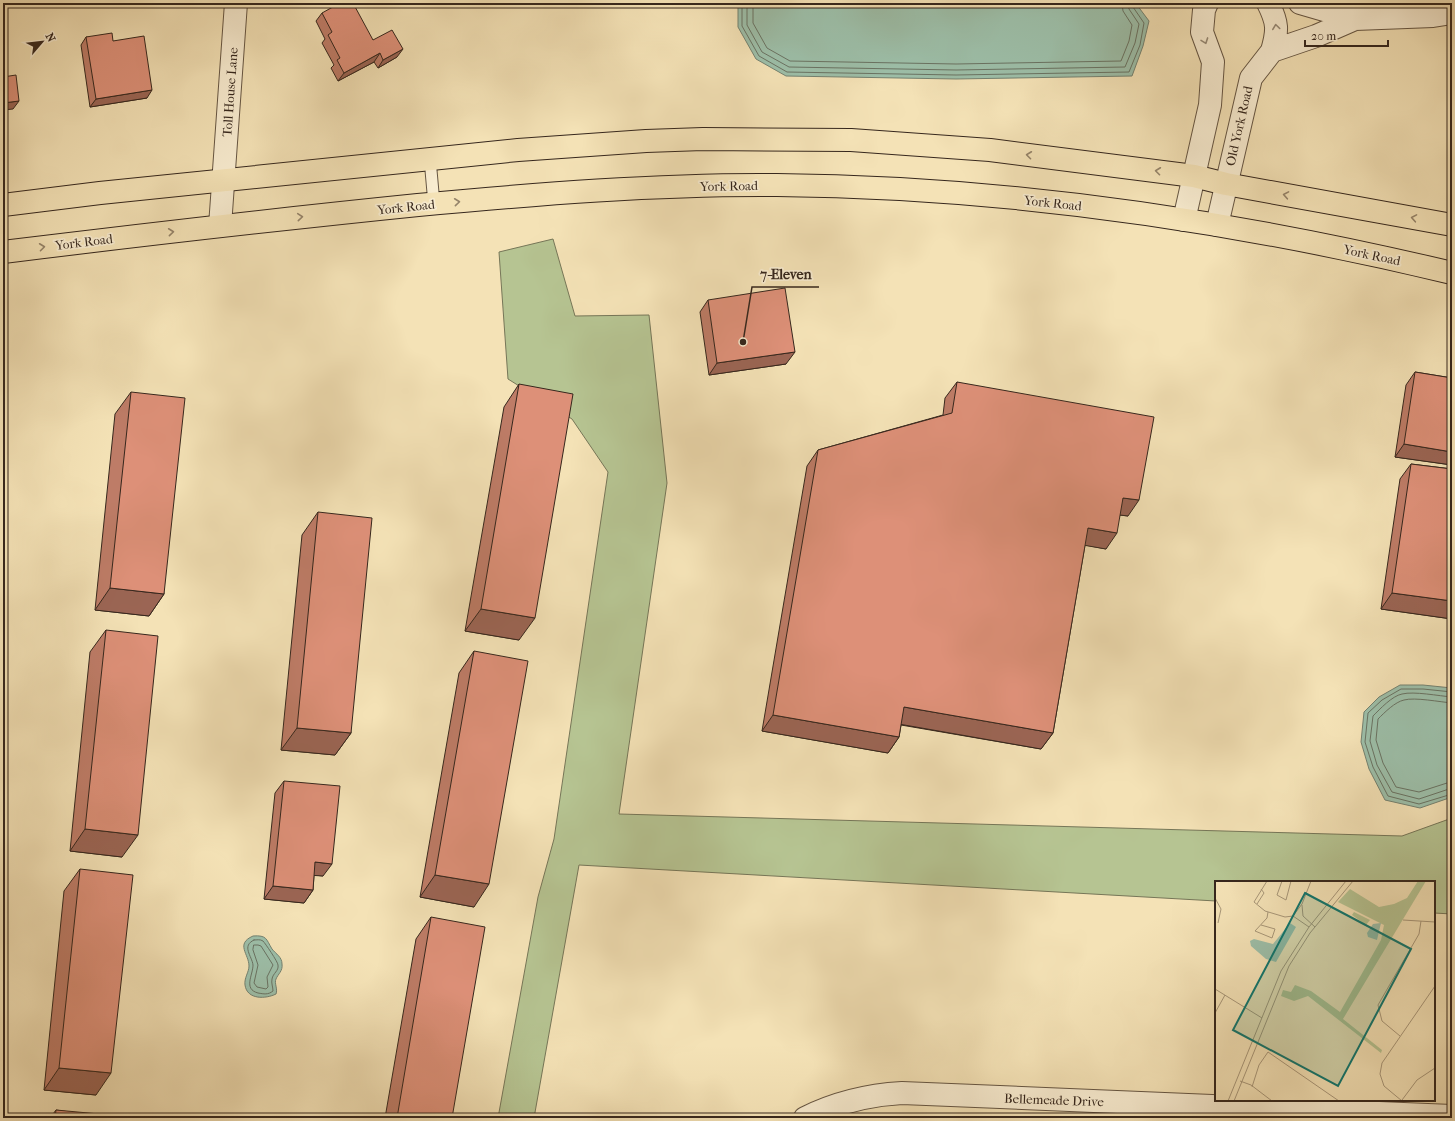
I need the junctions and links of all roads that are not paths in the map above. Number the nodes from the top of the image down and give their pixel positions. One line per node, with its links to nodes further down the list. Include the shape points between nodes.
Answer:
1 (236, 3): 10 (street, Toll House Lane)
2 (1207, 3): 9 (street, one-way to 9, via 1202,32 1213,62 1210,98)
3 (1268, 3): 7 (street, one-way to 3, via 1277,33 1274,15)
4 (1300, 3): 6 (street)
5 (1452, 13): 6 (street)
6 (1355, 19): 7 (street)
7 (1272, 51): 11 (street, Old York Road, via 1251,78)
8 (430, 159): 9 (highway, one-way to 8, via 990,150 851,140 646,141); 10 (highway); 12 (lane)
9 (1194, 176): 11 (highway); 14 (street)
10 (224, 181): 13 (highway); 17 (street, Toll House Lane)
11 (1226, 184): 15 (street, Old York Road); 16 (highway, one-way to 11)
12 (434, 204): 14 (highway, York Road, one-way to 14, via 520,195 648,187 790,185 978,194); 17 (highway, York Road, one-way to 12)
13 (3, 205)
14 (1184, 220): 15 (highway, York Road)
15 (1217, 225): 19 (highway, York Road, via 1386,257)
16 (1452, 225)
17 (220, 226): 18 (highway, York Road, one-way to 17)
18 (3, 252)
19 (1452, 273)
20 (1452, 1116): 21 (street, Bellemeade Drive, via 902,1093 848,1100)
21 (805, 1118)

